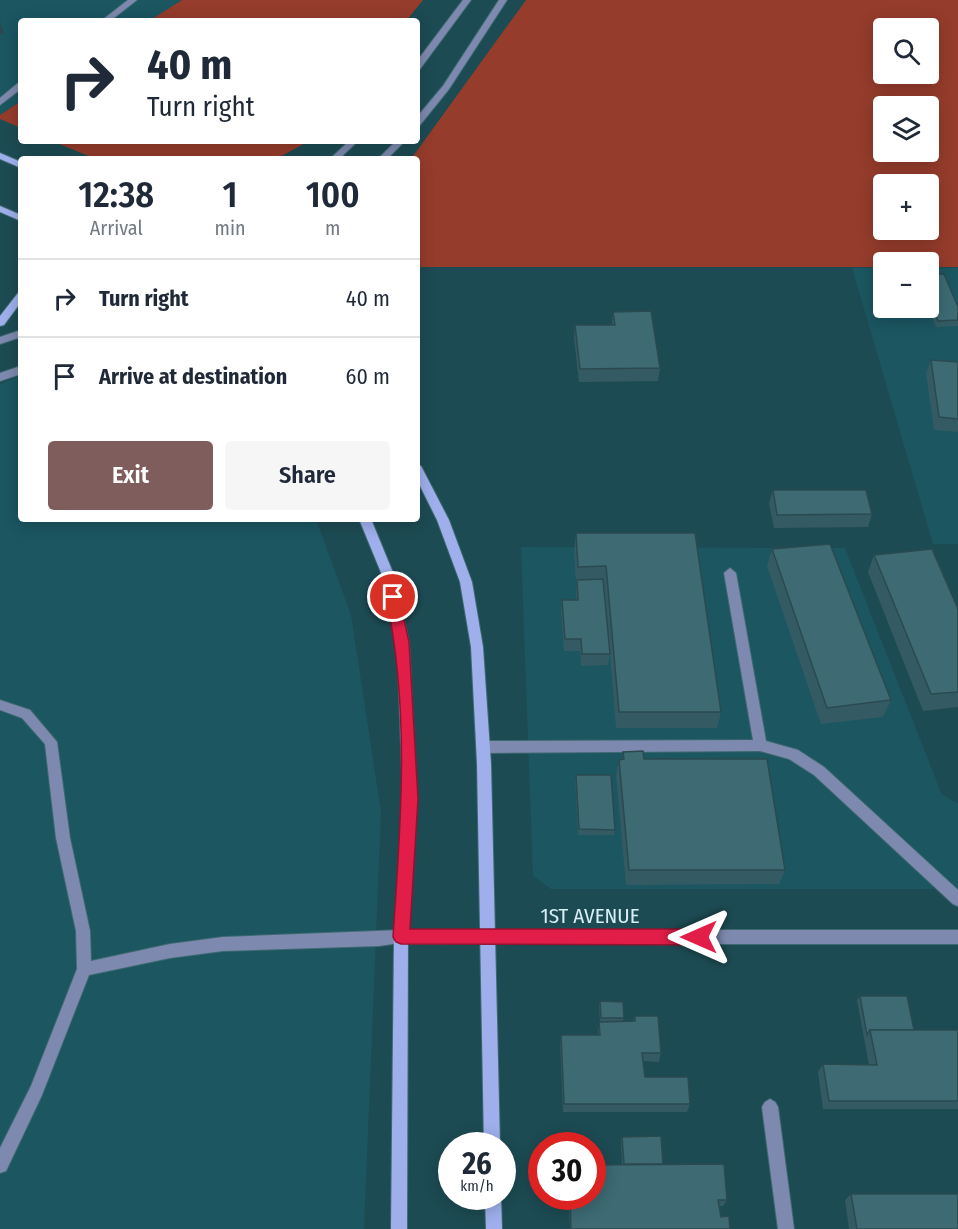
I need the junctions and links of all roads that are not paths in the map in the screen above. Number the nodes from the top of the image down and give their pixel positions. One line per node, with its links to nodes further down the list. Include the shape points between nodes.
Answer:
1 (133, 0): 4 (street)
2 (467, 0): 5 (street)
3 (503, 0): 8 (street)
4 (109, 18)
5 (420, 63)
6 (18, 88): 7 (street)
7 (0, 102)
8 (420, 119)
9 (351, 144): 12 (street)
10 (398, 144): 13 (street)
11 (0, 156): 14 (street)
12 (337, 156)
13 (385, 156)
14 (18, 164)
15 (0, 209): 16 (street)
16 (18, 217)
17 (18, 299): 18 (street)
18 (0, 323)
19 (18, 334): 20 (street)
20 (0, 341)
21 (18, 371): 22 (street)
22 (0, 377)
23 (420, 475): 28 (street, via 443,520 466,582 477,647)
24 (366, 522): 30 (street, via 388,575 402,642 410,799)
25 (730, 573): 27 (street)
26 (0, 705): 33 (street, via 26,714 51,741 63,838 83,931)
27 (760, 745): 28 (street); 29 (street, via 793,754 819,771)
28 (483, 747): 31 (street)
29 (958, 899)
30 (401, 937): 31 (street, 1ST AVENUE); 33 (street, 1ST AVENUE, via 354,942 225,944); 38 (street)
31 (486, 937): 32 (street, 1ST AVENUE); 35 (street)
32 (958, 937)
33 (84, 969): 36 (street, via 37,1090)
34 (770, 1107): 40 (street)
35 (492, 1132)
36 (0, 1165)
37 (494, 1210): 39 (street)
38 (399, 1229)
39 (494, 1229)
40 (786, 1229)

